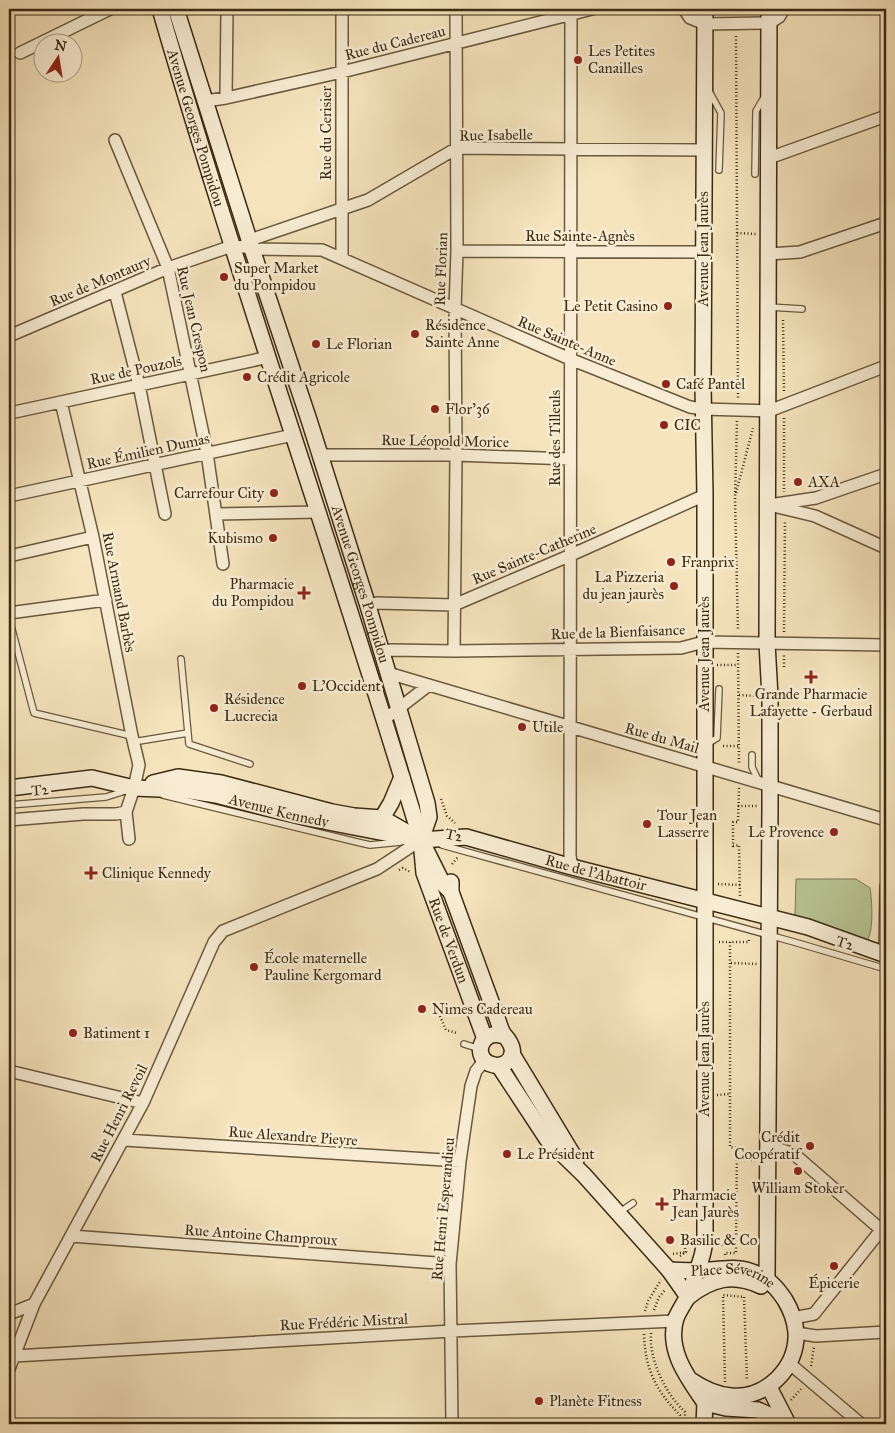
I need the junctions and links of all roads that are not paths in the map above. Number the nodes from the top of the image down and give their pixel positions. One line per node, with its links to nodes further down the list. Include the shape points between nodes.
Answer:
1 (110, 9): 16 (street)
2 (160, 9): 32 (main road, Avenue Georges Pompidou)
3 (176, 9): 21 (main road, Avenue Georges Pompidou)
4 (227, 9): 20 (street)
5 (342, 9): 17 (street, Rue du Cerisier)
6 (456, 9): 15 (street, Rue Florian)
7 (592, 9): 11 (street, Rue du Cadereau)
8 (705, 9): 14 (main road, Avenue Jean Jaurès)
9 (882, 9): 10 (street)
10 (886, 10)
11 (571, 11): 15 (street, Rue du Cadereau); 25 (street, Rue des Tilleuls)
12 (688, 12): 14 (street)
13 (778, 12): 14 (street); 19 (main road)
14 (705, 24): 18 (main road, Avenue Jean Jaurès)
15 (456, 44): 17 (street, Rue du Cadereau); 24 (street, Rue Florian)
16 (20, 53)
17 (342, 72): 20 (street, Rue du Cadereau); 30 (street, Rue du Cerisier)
18 (704, 82): 26 (main road, Avenue Jean Jaurès); 28 (lane, via 721,113)
19 (769, 88): 27 (main road); 29 (lane, via 756,111)
20 (226, 98): 21 (street, Rue du Cadereau)
21 (205, 101): 32 (main road, Avenue Georges Pompidou)
22 (886, 116): 27 (street)
23 (115, 140): 38 (street, Rue Jean Crespon)
24 (457, 148): 25 (street, Rue Isabelle); 30 (street, Rue Isabelle, via 368,200); 33 (street, Rue Florian)
25 (571, 150): 26 (street, Rue Isabelle); 34 (street, Rue des Tilleuls)
26 (703, 150): 35 (main road, Avenue Jean Jaurès)
27 (769, 158): 36 (main road)
28 (719, 170)
29 (755, 174)
30 (341, 208): 32 (street, Rue Isabelle); 37 (street, Rue du Cerisier)
31 (886, 223): 36 (street, via 800,252)
32 (245, 246): 37 (street, Rue Sainte-Anne, via 322,250); 38 (street, Rue de Montaury); 44 (main road, Avenue Georges Pompidou); 55 (main road, Avenue Georges Pompidou)
33 (457, 251): 34 (street, Rue Sainte-Agnès); 41 (street, Rue Florian)
34 (570, 252): 35 (street, Rue Sainte-Agnès); 45 (street, Rue des Tilleuls)
35 (703, 252): 50 (main road, Avenue Jean Jaurès)
36 (768, 254): 40 (main road)
37 (342, 258): 41 (street, Rue Sainte-Anne)
38 (168, 268): 39 (street, Rue de Montaury); 47 (street, Rue Jean Crespon)
39 (115, 292): 43 (street, Rue de Montaury); 48 (street)
40 (776, 307): 42 (lane); 51 (main road)
41 (455, 309): 45 (street, Rue Sainte-Anne); 56 (street, Rue Florian)
42 (802, 309)
43 (9, 336)
44 (269, 357): 47 (street, Rue de Pouzols); 53 (main road, Avenue Georges Pompidou)
45 (570, 359): 50 (street, Rue Sainte-Anne); 57 (street, Rue des Tilleuls)
46 (886, 366): 51 (street)
47 (191, 374): 48 (street, Rue de Pouzols); 54 (street, Rue Jean Crespon)
48 (139, 385): 49 (street, Rue de Pouzols); 58 (street)
49 (60, 402): 52 (street, Rue de Pouzols); 60 (street, Rue Armand Barbès)
50 (703, 409): 51 (street, Rue Sainte-Anne); 62 (main road, Avenue Jean Jaurès)
51 (769, 411): 64 (main road)
52 (10, 413)
53 (293, 435): 54 (street, Rue Émilien Dumas); 66 (main road, Avenue Georges Pompidou)
54 (208, 453): 58 (street, Rue Émilien Dumas); 68 (street, Rue Jean Crespon)
55 (320, 455): 56 (street, Rue Léopold Morice); 77 (main road, Avenue Georges Pompidou)
56 (456, 455): 57 (street, Rue Léopold Morice); 76 (street, Rue Florian)
57 (570, 459): 73 (street, Rue des Tilleuls)
58 (155, 465): 60 (street, Rue Émilien Dumas); 67 (street)
59 (886, 474): 63 (street)
60 (80, 481): 61 (street, Rue Émilien Dumas); 70 (street, Rue Armand Barbès)
61 (9, 496)
62 (705, 496): 73 (street, Rue Sainte-Catherine); 80 (main road, Avenue Jean Jaurès)
63 (816, 498): 65 (street); 69 (street)
64 (769, 505): 65 (street); 81 (main road)
65 (785, 506): 69 (street)
66 (319, 512): 68 (street); 91 (main road, Avenue Georges Pompidou)
67 (165, 514)
68 (216, 514): 74 (street, Rue Jean Crespon)
69 (814, 516): 71 (street)
70 (93, 537): 72 (street); 75 (street, Rue Armand Barbès)
71 (886, 548)
72 (9, 556)
73 (571, 556): 76 (street, Rue Sainte-Catherine); 83 (street, Rue des Tilleuls)
74 (223, 564)
75 (106, 600): 78 (street); 94 (street, Rue Armand Barbès)
76 (454, 605): 77 (street, Rue Sainte-Catherine, via 378,603); 84 (street, Rue Florian)
77 (368, 606): 85 (main road, Avenue Georges Pompidou)
78 (9, 613)
79 (9, 618): 94 (lane, via 34,713)
80 (704, 642): 81 (street, Rue de la Bienfaisance); 83 (street, Rue de la Bienfaisance, via 681,648); 95 (main road, Avenue Jean Jaurès)
81 (767, 643): 82 (street, Rue de la Bienfaisance); 100 (main road, via 770,697)
82 (886, 645)
83 (570, 649): 84 (street, Rue de la Bienfaisance); 92 (street, Rue des Tilleuls)
84 (454, 650): 85 (street, Rue de la Bienfaisance)
85 (381, 651): 87 (main road, Avenue Georges Pompidou)
86 (181, 659): 93 (lane)
87 (388, 673): 88 (street, Rue du Mail); 90 (main road, Avenue Georges Pompidou)
88 (429, 685): 90 (street); 92 (street, Rue du Mail)
89 (719, 689): 95 (lane, via 717,738)
90 (399, 708): 91 (street); 109 (main road, Avenue Georges Pompidou, via 427,803 429,818)
91 (385, 719): 99 (main road, Avenue Georges Pompidou)
92 (570, 727): 98 (street, Rue du Mail); 110 (street, Rue des Tilleuls)
93 (188, 733): 94 (lane); 97 (lane, via 189,744)
94 (133, 739): 102 (street, Rue Armand Barbès, via 139,765)
95 (704, 746): 98 (main road, Avenue Jean Jaurès)
96 (752, 755): 100 (lane, via 752,767)
97 (250, 764)
98 (704, 766): 100 (street, Rue du Mail); 112 (main road, Avenue Jean Jaurès)
99 (402, 777): 105 (main road); 109 (main road, Avenue Georges Pompidou)
100 (764, 784): 107 (street, Rue du Mail); 114 (main road)
101 (9, 788): 102 (main road, Avenue Kennedy, via 92,778)
102 (134, 788): 103 (lane, T2, via 106,797); 104 (street, Rue Armand Barbès); 105 (main road, Avenue Kennedy, via 178,777 221,783 354,816); 109 (main road, Avenue Kennedy, via 216,795 297,816)
103 (9, 805)
104 (126, 812): 106 (street); 108 (street)
105 (382, 818): 109 (main road)
106 (9, 820)
107 (886, 820)
108 (129, 839)
109 (421, 840): 110 (main road, Rue de l'Abattoir, via 466,837); 113 (lane, T2); 119 (main road, Rue de Verdun, via 443,884 451,892); 121 (main road, Rue de Verdun, via 424,872); 124 (street, Rue Henri Revoil, via 377,869 223,931 214,942)
110 (572, 867): 112 (main road, Rue de l'Abattoir)
111 (886, 886): 116 (street)
112 (704, 900): 113 (main road, Avenue Jean Jaurès); 114 (main road, Rue de l'Abattoir)
113 (704, 917): 115 (lane, T2); 135 (main road, Avenue Jean Jaurès, via 705,1239)
114 (769, 918): 115 (main road); 117 (main road, Rue de l'Abattoir, via 808,927)
115 (769, 935): 118 (lane, T2); 126 (main road)
116 (886, 949)
117 (886, 955)
118 (886, 969)
119 (504, 1036): 121 (main road, via 495,1034); 122 (main road, Rue de Verdun, via 511,1043)
120 (464, 1044): 121 (lane)
121 (487, 1054): 122 (main road, via 508,1061); 127 (street, Rue Henri Esperandieu, via 471,1086); 128 (main road, Rue de Verdun, via 547,1139)
122 (512, 1054): 128 (main road, Rue de Verdun)
123 (9, 1071): 124 (street)
124 (143, 1103): 125 (street, Rue Henri Revoil)
125 (124, 1140): 127 (street, Rue Alexandre Pieyre); 132 (street, Rue Henri Revoil)
126 (767, 1145): 131 (street, via 794,1154); 136 (main road)
127 (460, 1161): 133 (street, Rue Henri Esperandieu)
128 (584, 1175): 130 (main road, Rue de Verdun)
129 (633, 1203): 130 (lane)
130 (618, 1213): 134 (main road, Rue de Verdun)
131 (885, 1229): 142 (street, via 814,1314)
132 (71, 1236): 133 (street, Rue Antoine Champroux); 139 (street, Rue Henri Revoil)
133 (450, 1264): 143 (street, Rue Henri Esperandieu)
134 (669, 1269): 135 (main road, Place Séverine); 137 (main road, Rue de Verdun)
135 (698, 1271): 136 (main road, Place Séverine, via 736,1267); 137 (main road, Avenue Jean Jaurès)
136 (767, 1278): 138 (main road, Place Séverine)
137 (688, 1296): 138 (main road, via 710,1283 730,1278 749,1280); 141 (main road, Place Séverine)
138 (784, 1299): 142 (main road, Place Séverine)
139 (34, 1304): 140 (street); 145 (street, Rue Henri Revoil)
140 (9, 1314)
141 (675, 1321): 143 (street, Rue Frédéric Mistral); 148 (main road, Place Séverine, via 676,1351)
142 (795, 1326): 144 (street, via 816,1336); 146 (main road, via 795,1347)
143 (452, 1332): 145 (street, Rue Frédéric Mistral); 152 (street, Rue Henri Esperandieu)
144 (886, 1332)
145 (14, 1356): 147 (street, Rue Henri Revoil)
146 (789, 1363): 149 (main road); 154 (street)
147 (9, 1369)
148 (689, 1380): 149 (main road, via 716,1394 731,1396 747,1396); 150 (main road, Place Séverine)
149 (768, 1387): 151 (main road)
150 (705, 1403): 151 (main road, via 758,1410); 153 (main road)
151 (779, 1419)
152 (452, 1424)
153 (704, 1424)
154 (861, 1424)

